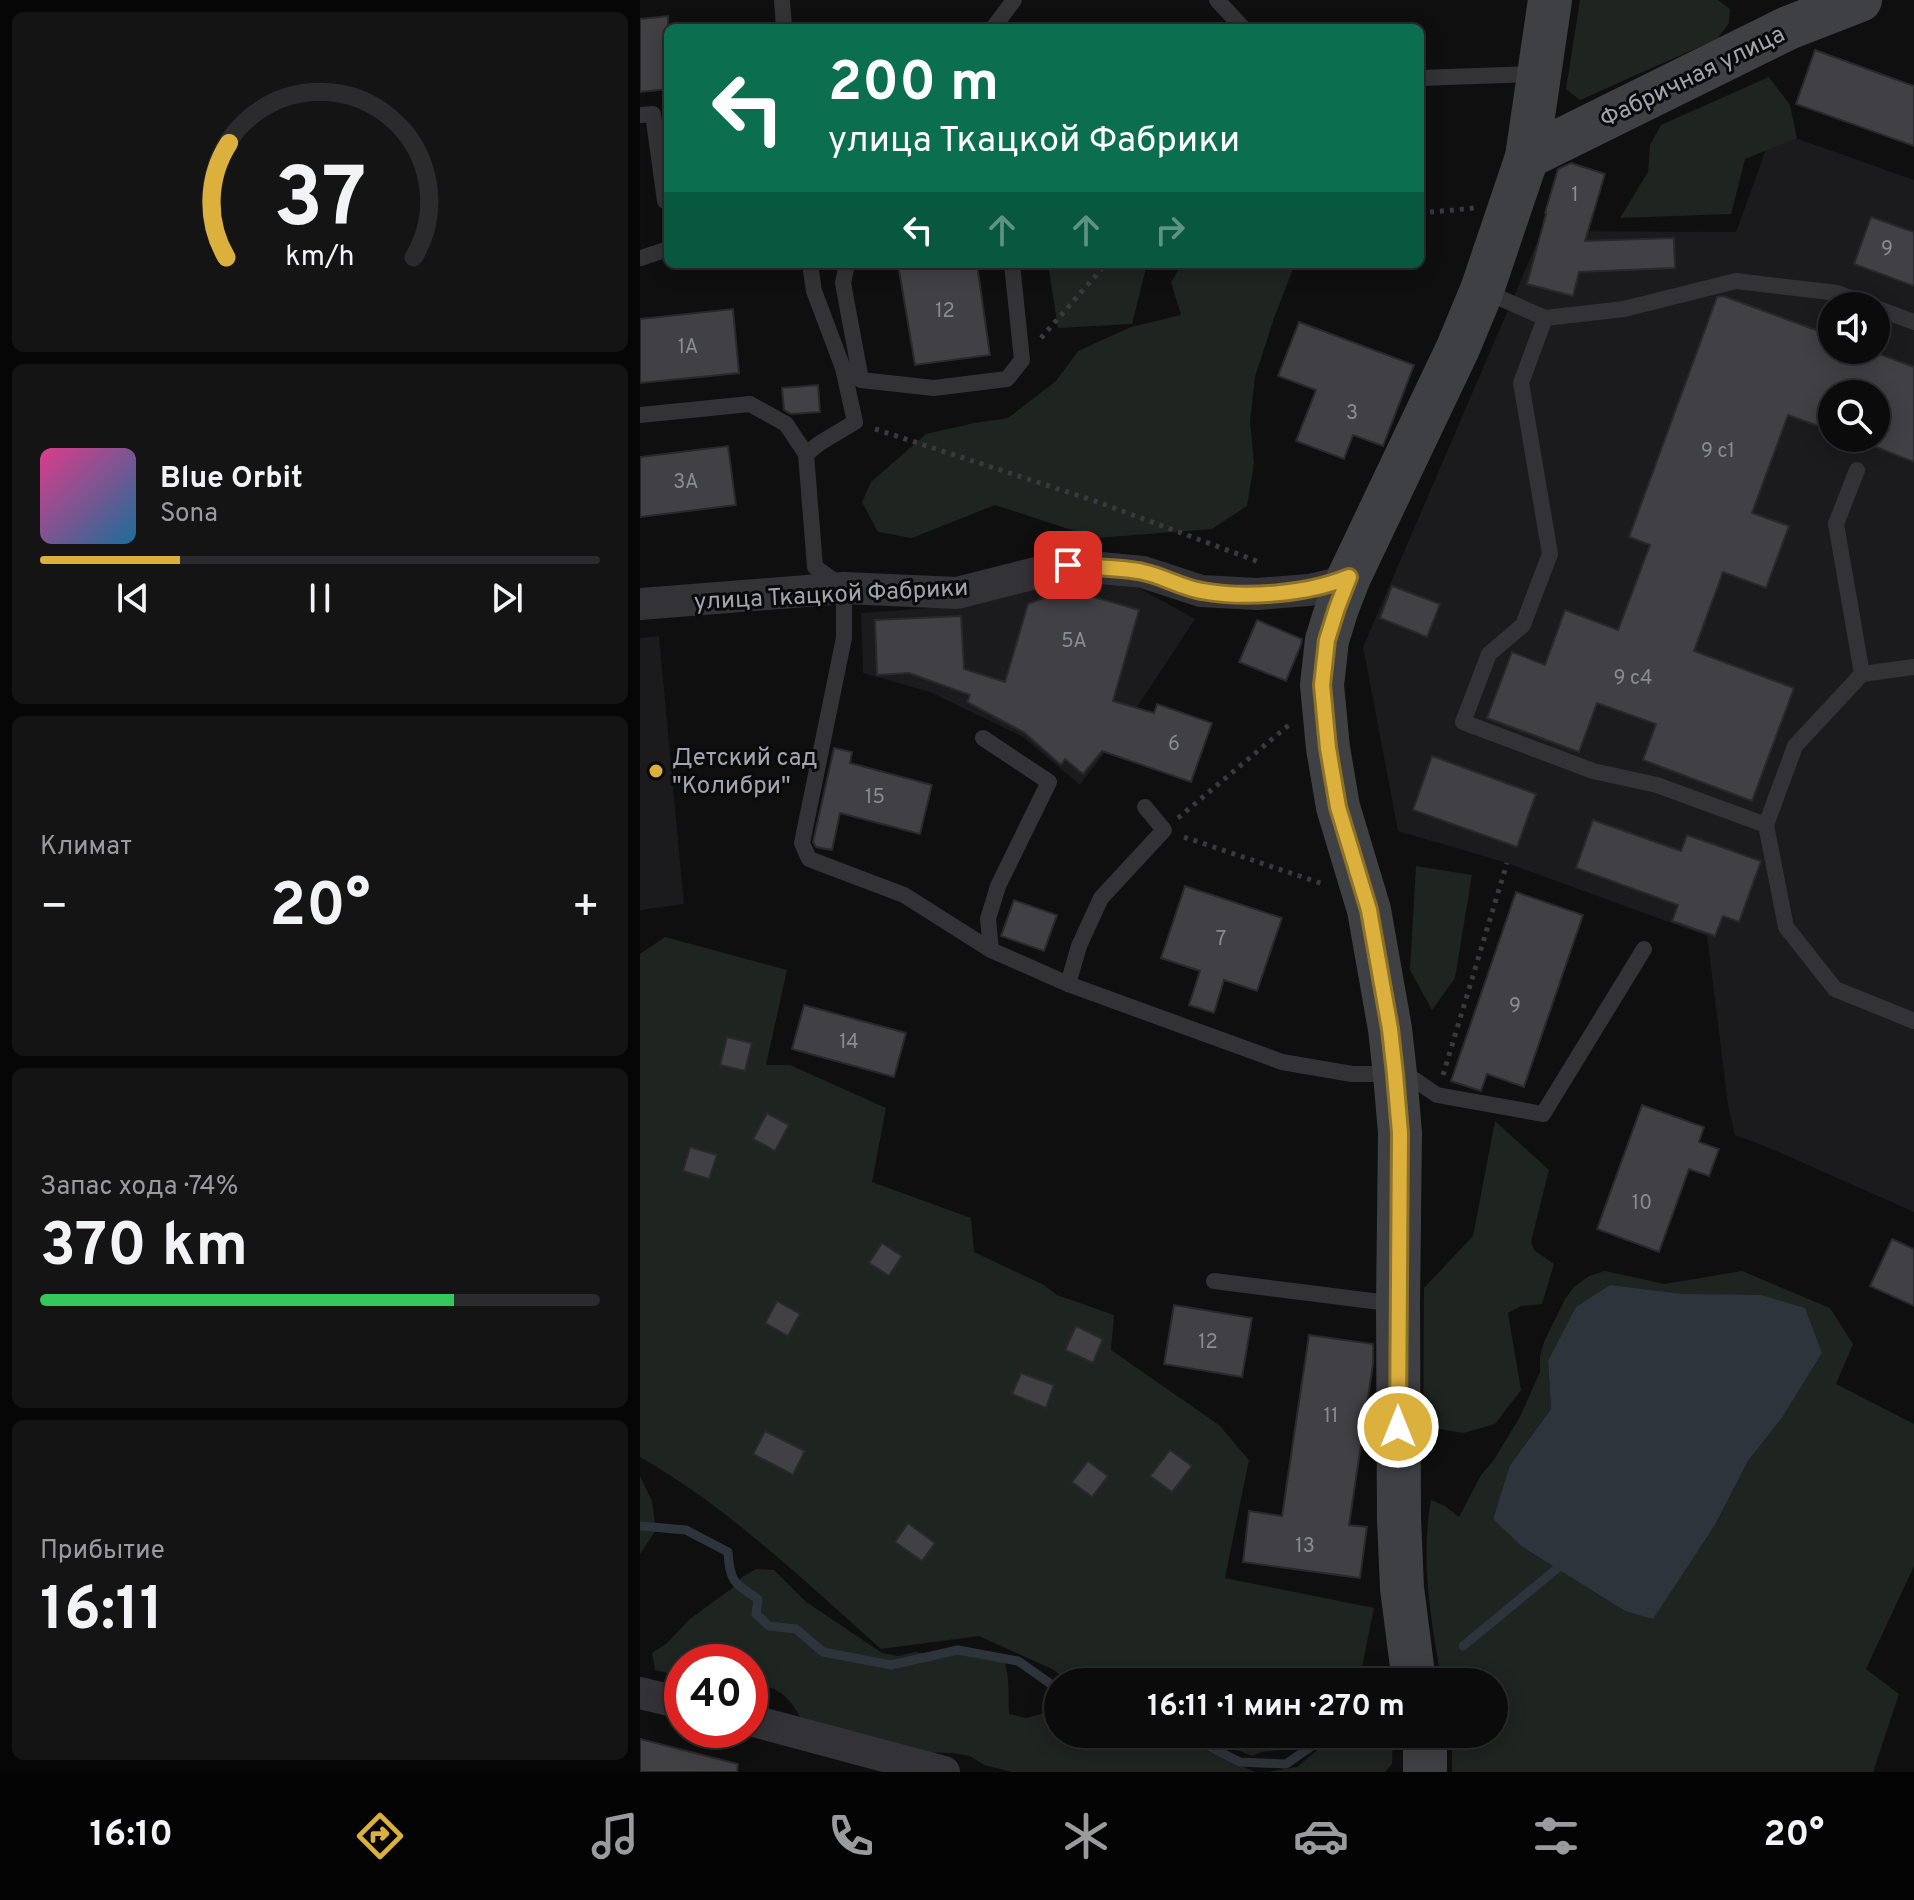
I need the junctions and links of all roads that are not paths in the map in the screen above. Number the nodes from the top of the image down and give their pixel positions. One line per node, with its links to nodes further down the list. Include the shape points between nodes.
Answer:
1 (782, 0): 6 (lane)
2 (1014, 0): 7 (lane)
3 (1217, 0): 8 (lane)
4 (1550, 0): 9 (street)
5 (1860, 0): 12 (street, Фабричная улица, via 1788,28)
6 (784, 24)
7 (996, 24)
8 (1239, 24)
9 (1538, 74): 10 (lane); 12 (street)
10 (1424, 78)
11 (640, 115): 13 (lane, via 653,114)
12 (1527, 157): 19 (street)
13 (664, 194)
14 (664, 250): 15 (lane)
15 (641, 258)
16 (811, 268): 24 (lane)
17 (846, 268): 25 (lane, via 843,283)
18 (1012, 268): 25 (lane, via 1022,360 1007,379 934,388)
19 (1482, 290): 22 (lane); 29 (street, via 1458,348)
20 (1829, 292): 22 (lane, via 1736,281 1624,309)
21 (1890, 313): 23 (lane)
22 (1545, 318): 36 (lane, via 1521,383 1550,554 1523,625 1489,654 1463,722 1593,771 1657,785)
23 (1914, 322)
24 (843, 368): 25 (lane); 27 (lane, via 855,422)
25 (861, 380)
26 (640, 415): 27 (lane, via 750,404 786,424)
27 (806, 454): 30 (lane, via 815,567)
28 (1857, 470): 33 (lane, via 1836,524)
29 (1329, 583): 30 (street, улица Ткацкой Фабрики, via 1257,594 1201,591 1143,572 1068,565 957,593); 41 (street, via 1337,608 1322,685 1328,748 1338,807 1365,898)
30 (844, 588): 31 (street, улица Ткацкой Фабрики); 38 (lane, via 844,638 802,843 809,859 904,895)
31 (640, 604)
32 (1914, 667): 33 (lane)
33 (1862, 674): 36 (lane, via 1795,746)
34 (983, 738): 38 (lane, via 1049,782 998,886 988,919)
35 (1145, 807): 39 (lane, via 1164,830 1101,898)
36 (1766, 825): 40 (lane, via 1786,927 1835,989)
37 (1644, 949): 41 (lane, via 1543,1114 1437,1095 1412,1078)
38 (991, 950): 39 (lane)
39 (1068, 984): 41 (lane, via 1282,1062 1352,1074)
40 (1914, 1021)
41 (1395, 1074): 43 (street, via 1400,1133)
42 (1214, 1281): 43 (lane)
43 (1398, 1304): 44 (street, via 1401,1575)
44 (1411, 1668)
45 (640, 1693): 46 (street)
46 (664, 1699)
47 (768, 1725): 49 (street)
48 (1425, 1748): 50 (street)
49 (944, 1772)
50 (1425, 1772)

